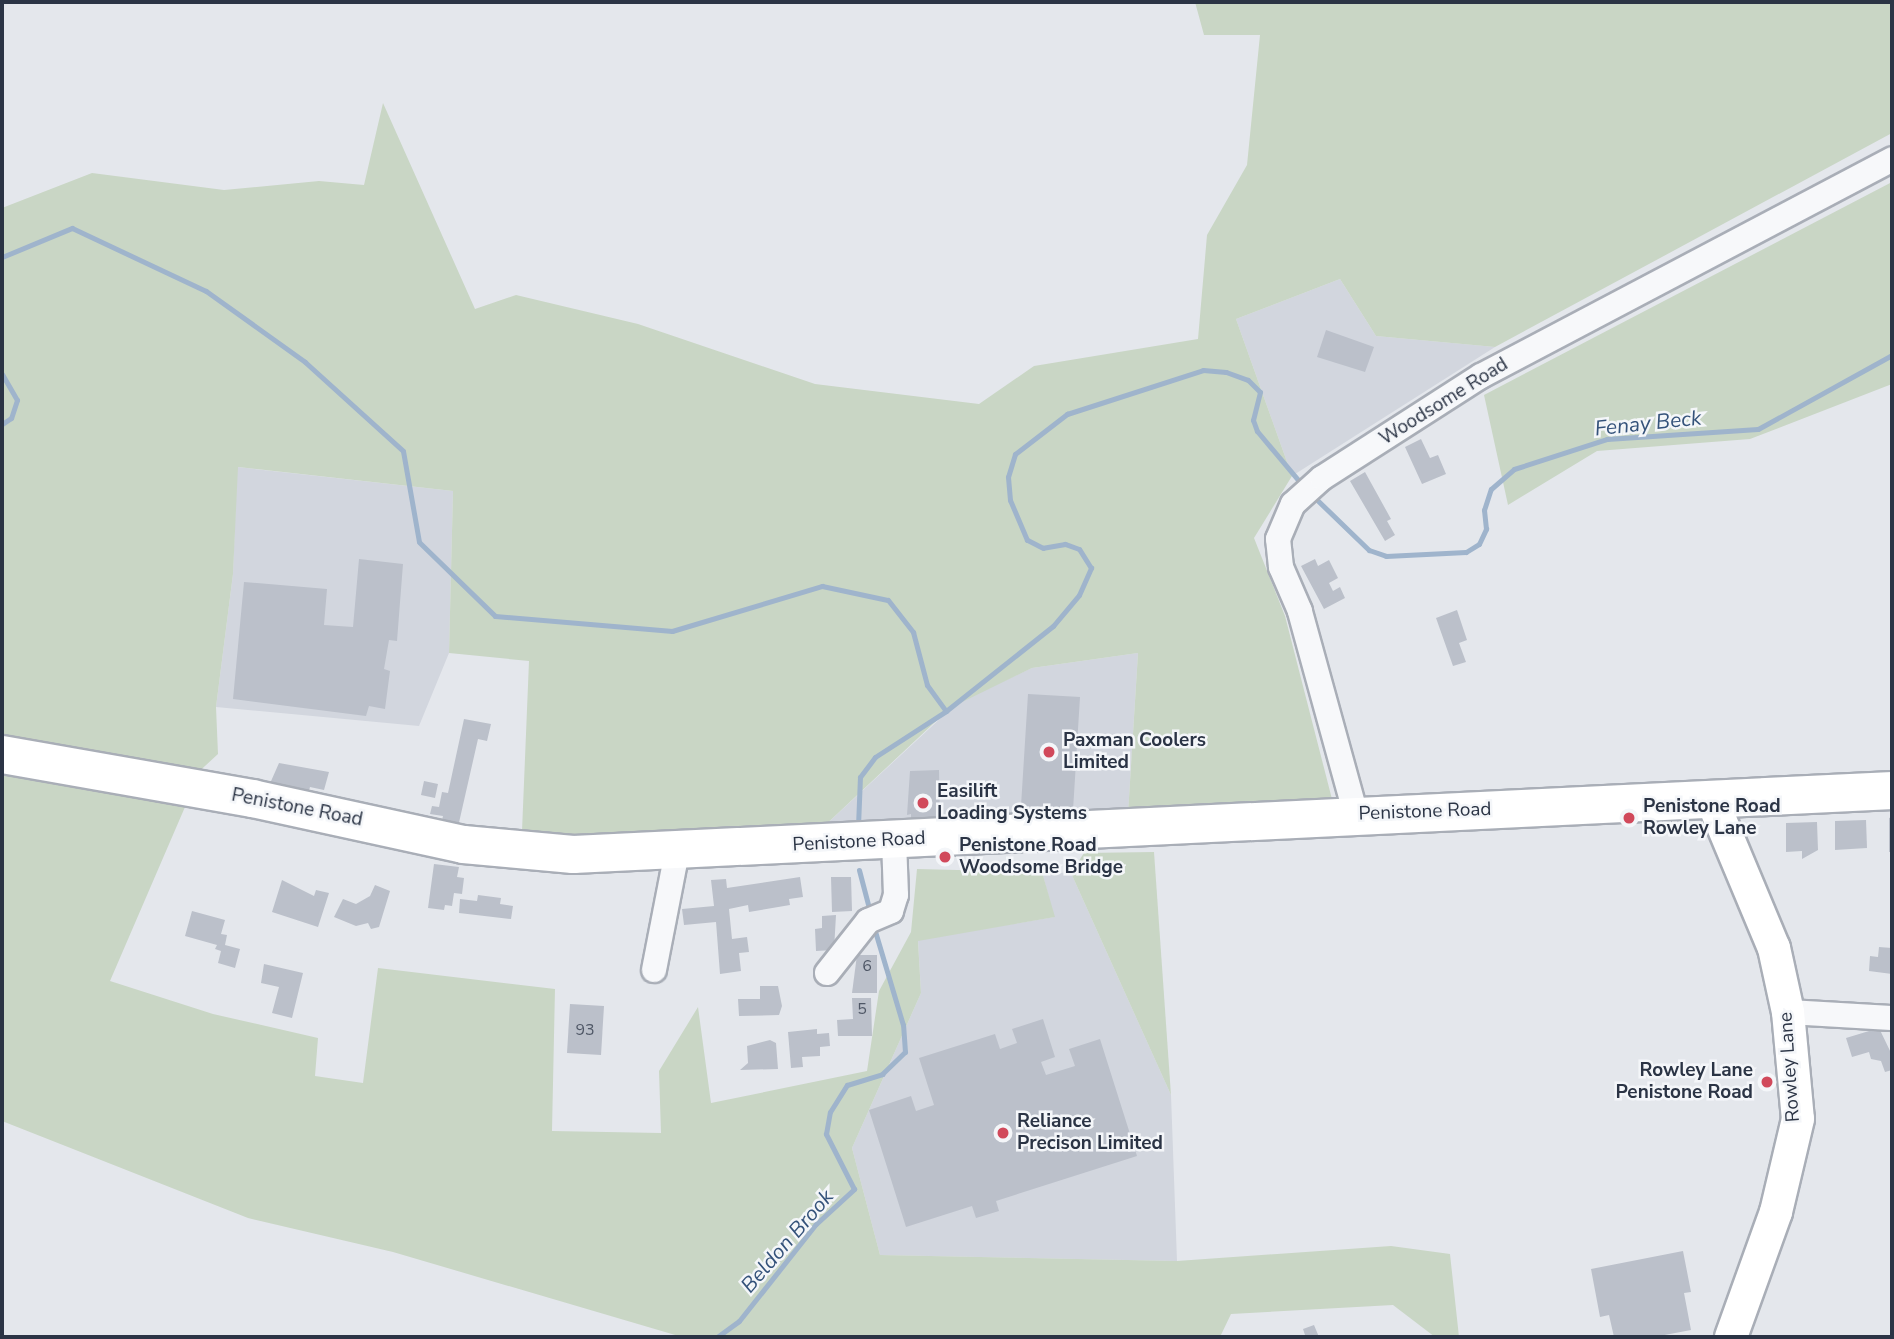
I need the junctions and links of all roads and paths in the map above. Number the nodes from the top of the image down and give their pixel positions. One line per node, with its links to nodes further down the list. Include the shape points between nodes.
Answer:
1 (1892, 159): 5 (street, Woodsome Road, via 1482,376 1322,478 1293,504 1278,539 1281,566 1300,611)
2 (2, 754): 7 (highway, Penistone Road, via 252,798 463,844 573,854)
3 (1892, 790): 4 (highway, Penistone Road)
4 (1712, 800): 5 (highway, Penistone Road); 10 (main road, Rowley Lane, via 1774,948)
5 (1356, 815): 6 (highway, Penistone Road)
6 (894, 841): 7 (highway, Penistone Road); 9 (street, via 896,895 891,911 872,918)
7 (677, 852): 8 (street)
8 (654, 970)
9 (827, 973)
10 (1788, 1012): 11 (street); 12 (main road, Rowley Lane, via 1798,1119 1776,1212)
11 (1892, 1018)
12 (1731, 1337)

